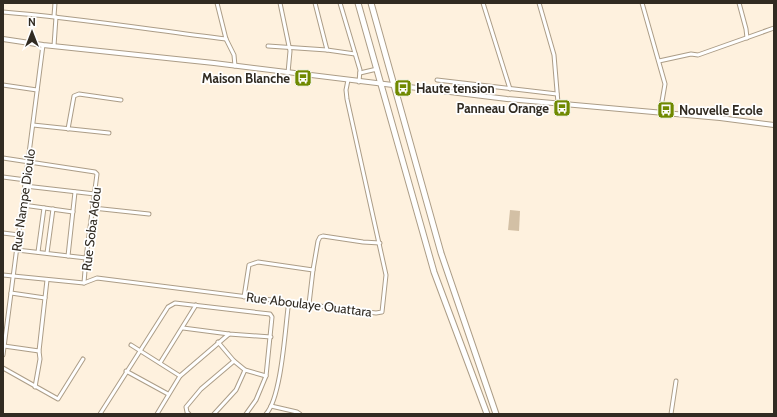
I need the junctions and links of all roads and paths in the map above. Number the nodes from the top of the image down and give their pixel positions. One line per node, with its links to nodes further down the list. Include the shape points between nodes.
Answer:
1 (55, 3): 13 (street)
2 (217, 3): 17 (street)
3 (280, 3): 21 (street)
4 (315, 3): 22 (street)
5 (340, 3): 23 (street)
6 (358, 3): 26 (highway)
7 (371, 3): 34 (highway)
8 (484, 3): 35 (street)
9 (539, 3): 37 (street, via 554,55)
10 (642, 3): 24 (street)
11 (739, 3): 15 (street)
12 (3, 12): 13 (street)
13 (55, 16): 17 (street); 19 (street)
14 (774, 28): 15 (street)
15 (746, 38): 24 (street, via 698,55 691,54)
16 (3, 39): 18 (street)
17 (226, 39): 25 (street, via 234,55)
18 (43, 45): 19 (street); 36 (street, Rue Nampe Dioulo)
19 (54, 46): 25 (street)
20 (268, 46): 21 (street)
21 (289, 47): 22 (street); 27 (street)
22 (327, 50): 23 (street)
23 (355, 54): 28 (street)
24 (658, 61): 40 (street, via 665,84)
25 (235, 66): 27 (street)
26 (377, 69): 28 (street); 32 (highway)
27 (288, 73): 29 (street)
28 (360, 73): 31 (street)
29 (348, 80): 31 (street); 60 (street, Rue Aboulaye Ouattara, via 346,90)
30 (437, 80): 35 (street)
31 (359, 82): 32 (street)
32 (382, 84): 34 (street); 107 (highway, via 434,272)
33 (3, 85): 36 (street)
34 (394, 86): 39 (street); 108 (highway, via 441,253)
35 (510, 89): 37 (street)
36 (37, 90): 41 (street, Rue Nampe Dioulo)
37 (557, 94): 39 (street)
38 (121, 100): 43 (street, via 79,94 74,96)
39 (558, 104): 40 (street)
40 (660, 113): 42 (street)
41 (33, 125): 43 (street); 46 (street, Rue Nampe Dioulo)
42 (774, 125)
43 (68, 129): 44 (street)
44 (109, 133)
45 (3, 158): 46 (street, Rue Soba Adou)
46 (29, 162): 48 (street, Rue Nampe Dioulo); 51 (street, Rue Soba Adou, via 95,172)
47 (3, 177): 48 (street)
48 (26, 180): 49 (street, Rue Nampe Dioulo)
49 (25, 186): 50 (street); 52 (street, Rue Nampe Dioulo)
50 (75, 192): 51 (street); 56 (street)
51 (95, 194): 54 (street, Rue Soba Adou)
52 (23, 206): 53 (street); 59 (street, Rue Nampe Dioulo)
53 (44, 208): 55 (street); 62 (street)
54 (93, 208): 57 (street); 65 (street, Rue Soba Adou)
55 (53, 209): 56 (street); 63 (street)
56 (73, 212): 64 (street)
57 (149, 214)
58 (3, 233): 59 (street)
59 (19, 235): 61 (street, Rue Nampe Dioulo)
60 (380, 243): 66 (street, via 320,237); 74 (street, Rue Aboulaye Ouattara, via 386,275 382,312)
61 (17, 250): 62 (street); 68 (street, Rue Nampe Dioulo)
62 (38, 252): 63 (street)
63 (47, 253): 64 (street)
64 (68, 256): 65 (street)
65 (86, 258): 70 (street, Rue Soba Adou)
66 (312, 270): 72 (street, via 258,262 249,265); 74 (street)
67 (3, 275): 68 (street, Rue Aboulaye Ouattara)
68 (14, 276): 69 (street, Rue Aboulaye Ouattara); 71 (street, Rue Nampe Dioulo)
69 (47, 280): 70 (street, Rue Aboulaye Ouattara); 73 (street)
70 (84, 284): 72 (street, Rue Aboulaye Ouattara, via 97,278)
71 (12, 293): 73 (street); 78 (street, Rue Nampe Dioulo)
72 (244, 297): 74 (street, Rue Aboulaye Ouattara)
73 (45, 298): 86 (street)
74 (309, 304)
75 (196, 305): 79 (street); 81 (street, via 270,314); 85 (street, via 175,303 168,307)
76 (288, 308): 99 (street, via 280,378)
77 (3, 312): 78 (street)
78 (9, 313): 84 (street, Rue Nampe Dioulo)
79 (183, 328): 80 (street); 90 (street)
80 (229, 334): 81 (street); 82 (street)
81 (271, 337): 95 (street)
82 (218, 342): 89 (street); 94 (street)
83 (131, 345): 85 (street)
84 (4, 346): 86 (street); 87 (street, Rue Nampe Dioulo)
85 (140, 350): 90 (street); 93 (street)
86 (39, 351): 97 (street, via 40,360)
87 (3, 356)
88 (83, 359): 97 (street, via 58,399)
89 (234, 361): 92 (street); 102 (street, via 201,389 186,407)
90 (160, 363): 94 (street)
91 (3, 368): 97 (street)
92 (245, 370): 95 (street); 103 (street, via 236,390)
93 (126, 371): 98 (street); 101 (street)
94 (180, 376): 98 (street)
95 (266, 376): 104 (street, via 256,400)
96 (676, 381): 109 (street)
97 (35, 386)
98 (168, 394): 100 (street)
99 (271, 406): 105 (street); 106 (street)
100 (158, 413)
101 (100, 414)
102 (189, 414)
103 (214, 414)
104 (246, 414)
105 (266, 414)
106 (300, 414)
107 (487, 414)
108 (496, 414)
109 (671, 414)

